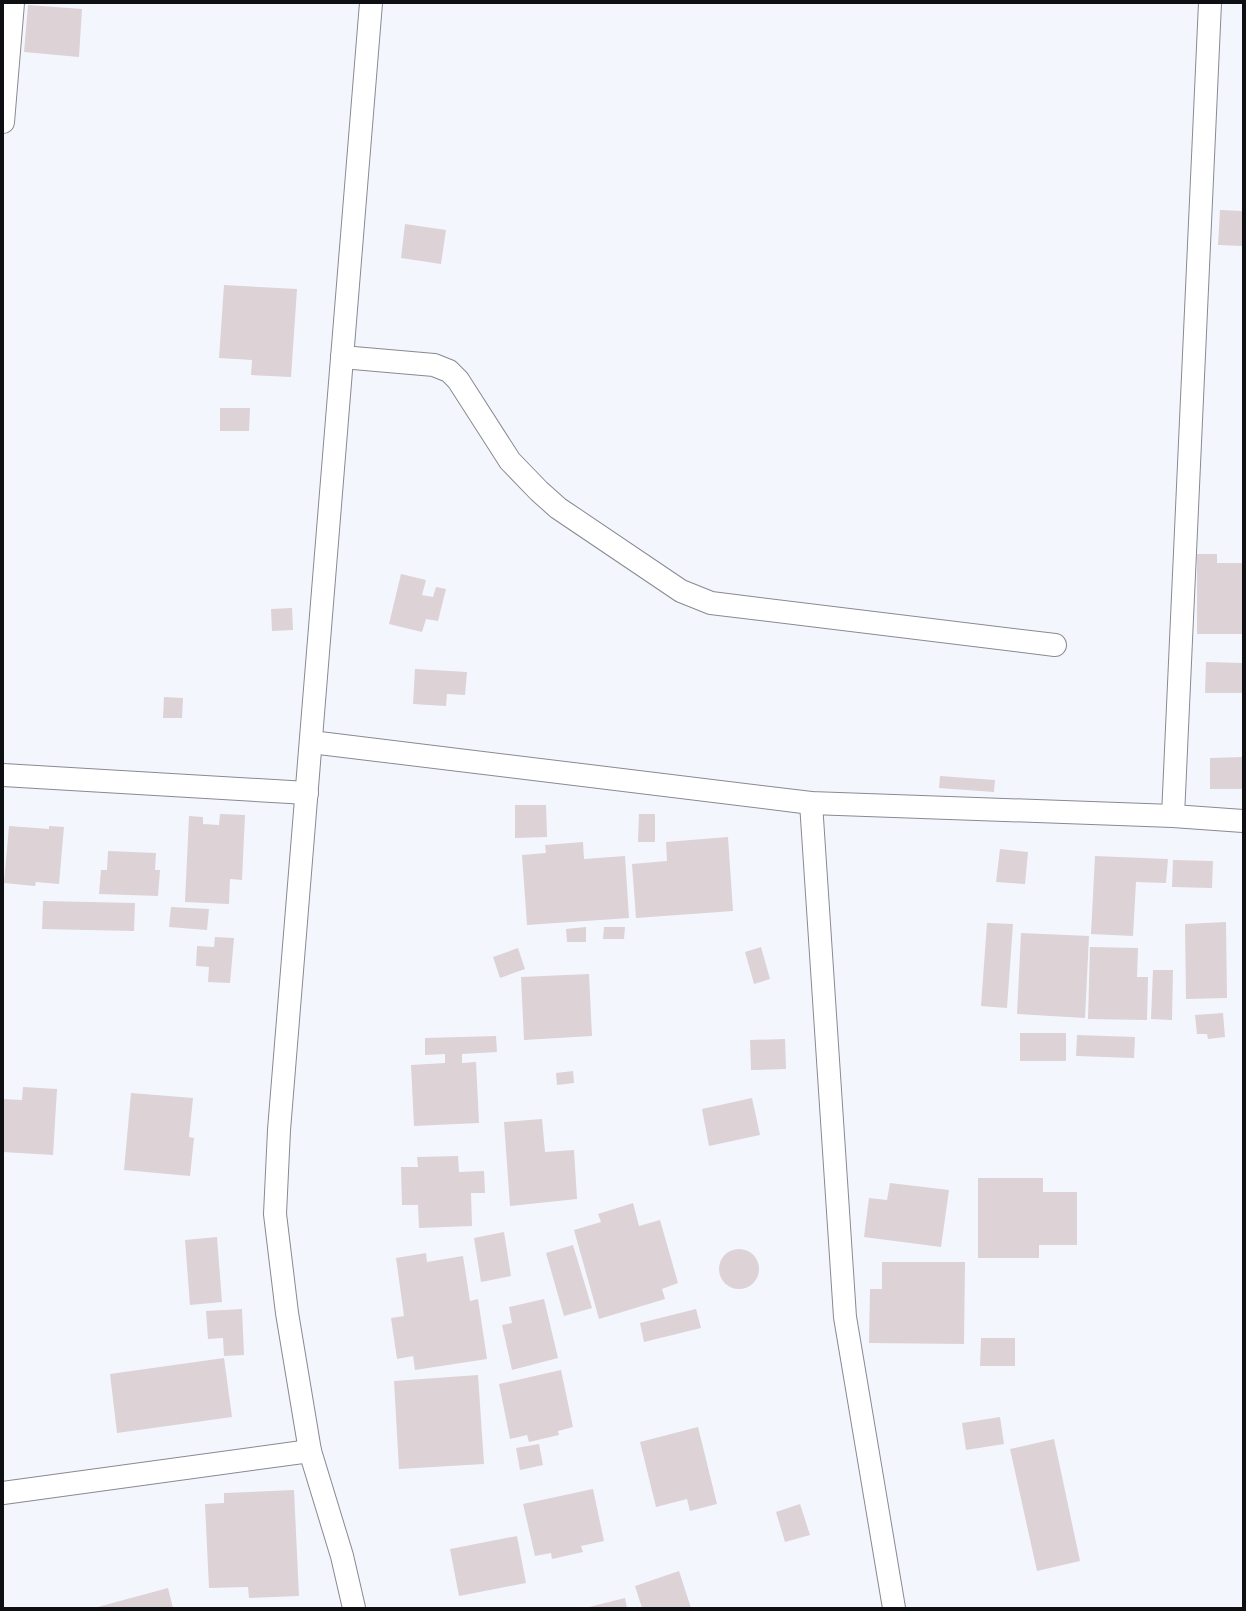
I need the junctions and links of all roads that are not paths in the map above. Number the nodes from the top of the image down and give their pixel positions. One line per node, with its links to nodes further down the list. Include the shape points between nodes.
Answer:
1 (13, 3): 4 (street)
2 (371, 3): 5 (street)
3 (1210, 3): 11 (street)
4 (3, 122)
5 (342, 357): 6 (street, via 434,365 449,371 458,380 510,461 539,491 558,508 681,591 712,602); 7 (street)
6 (1055, 645)
7 (311, 742): 9 (street); 10 (street)
8 (3, 775): 9 (street)
9 (307, 793): 13 (street, via 279,1130 275,1214 286,1313)
10 (811, 803): 11 (street); 16 (street, via 845,1317)
11 (1174, 816): 12 (street)
12 (1243, 821)
13 (310, 1451): 14 (street); 15 (street, via 342,1556)
14 (3, 1493)
15 (354, 1608)
16 (894, 1608)

